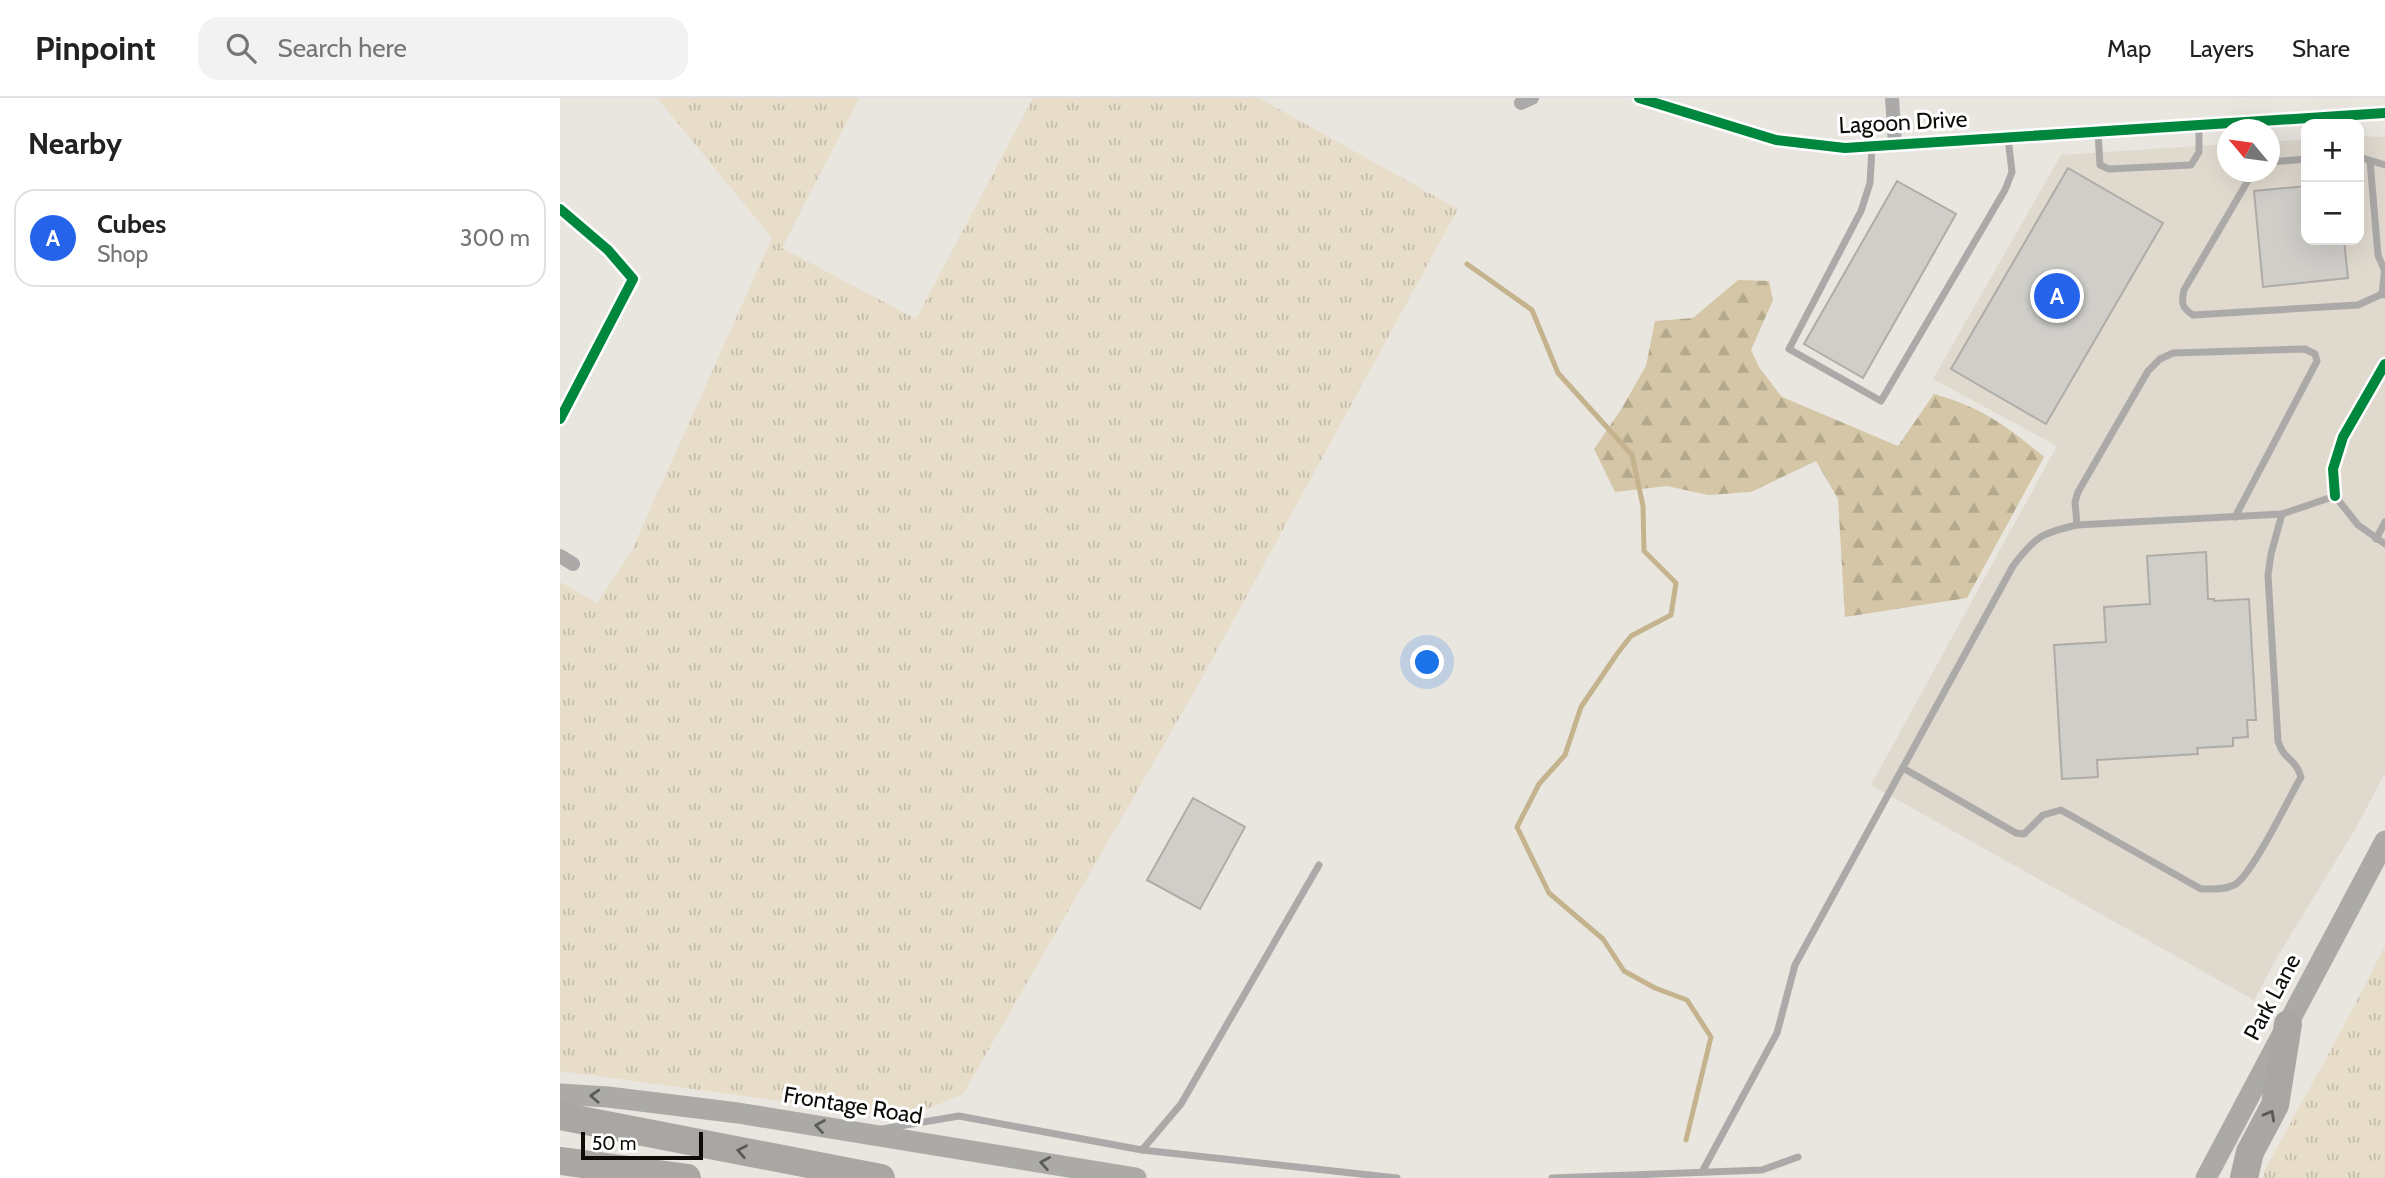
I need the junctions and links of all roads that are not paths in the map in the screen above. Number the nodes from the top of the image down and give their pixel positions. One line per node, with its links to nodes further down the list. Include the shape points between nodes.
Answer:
1 (1639, 98): 10 (street, Lagoon Drive, via 1776,140)
2 (1892, 98): 9 (street)
3 (2385, 114): 4 (street, Lagoon Drive)
4 (2280, 123)
5 (2199, 124): 6 (street, Lagoon Drive); 7 (street, Lagoon Drive); 7 (lane, via 2199,152 2191,165 2109,169 2099,165)
6 (2217, 124)
7 (2098, 131): 8 (street, Lagoon Drive)
8 (2008, 137): 9 (street, Lagoon Drive); 10 (lane, via 2012,172 2005,190 1881,401 1788,349 1861,211 1870,183)
9 (1895, 145): 10 (street, Lagoon Drive)
10 (1872, 147)
11 (2301, 159): 13 (lane)
12 (2364, 159): 14 (lane)
13 (2280, 161)
14 (2370, 161): 15 (lane); 18 (lane, via 2378,256)
15 (2385, 164)
16 (2247, 182): 19 (lane, via 2184,290 2181,301 2185,309 2193,315 2358,306)
17 (560, 209): 21 (street, via 608,250 633,279)
18 (2384, 267): 19 (lane)
19 (2384, 294)
20 (2385, 364): 22 (street, via 2343,437 2333,469)
21 (560, 419)
22 (2335, 496): 23 (lane); 27 (lane)
23 (2282, 514): 24 (lane); 29 (lane, via 2268,575 2278,741 2281,753 2297,765 2301,777 2236,885 2201,889 2061,810 2043,815 2024,834 2016,833)
24 (2235, 517): 26 (lane); 26 (lane, via 2317,361 2315,354 2305,349 2173,353 2160,359 2148,371 2078,492)
25 (2385, 522): 27 (lane)
26 (2077, 525): 29 (lane, via 2032,541 2013,566)
27 (2376, 539): 28 (lane)
28 (2385, 544)
29 (1903, 768): 39 (lane, via 1795,965 1777,1033)
30 (2385, 841): 32 (main road, Park Lane)
31 (1320, 865): 36 (lane, via 1181,1104)
32 (2288, 1024): 45 (main road, Park Lane); 46 (highway, one-way to 32, via 2250,1152 2275,1105)
33 (560, 1094): 35 (main road, Frontage Road, one-way to 33)
34 (560, 1116): 41 (highway, one-way to 34)
35 (862, 1132): 36 (lane, via 959,1116); 42 (main road, Frontage Road, one-way to 35)
36 (1142, 1150): 43 (lane)
37 (1798, 1157): 39 (lane, via 1762,1170)
38 (560, 1161): 40 (highway)
39 (1702, 1172): 44 (lane)
40 (687, 1178)
41 (881, 1178)
42 (1136, 1178)
43 (1397, 1178)
44 (1552, 1178)
45 (2206, 1178)
46 (2244, 1178)

